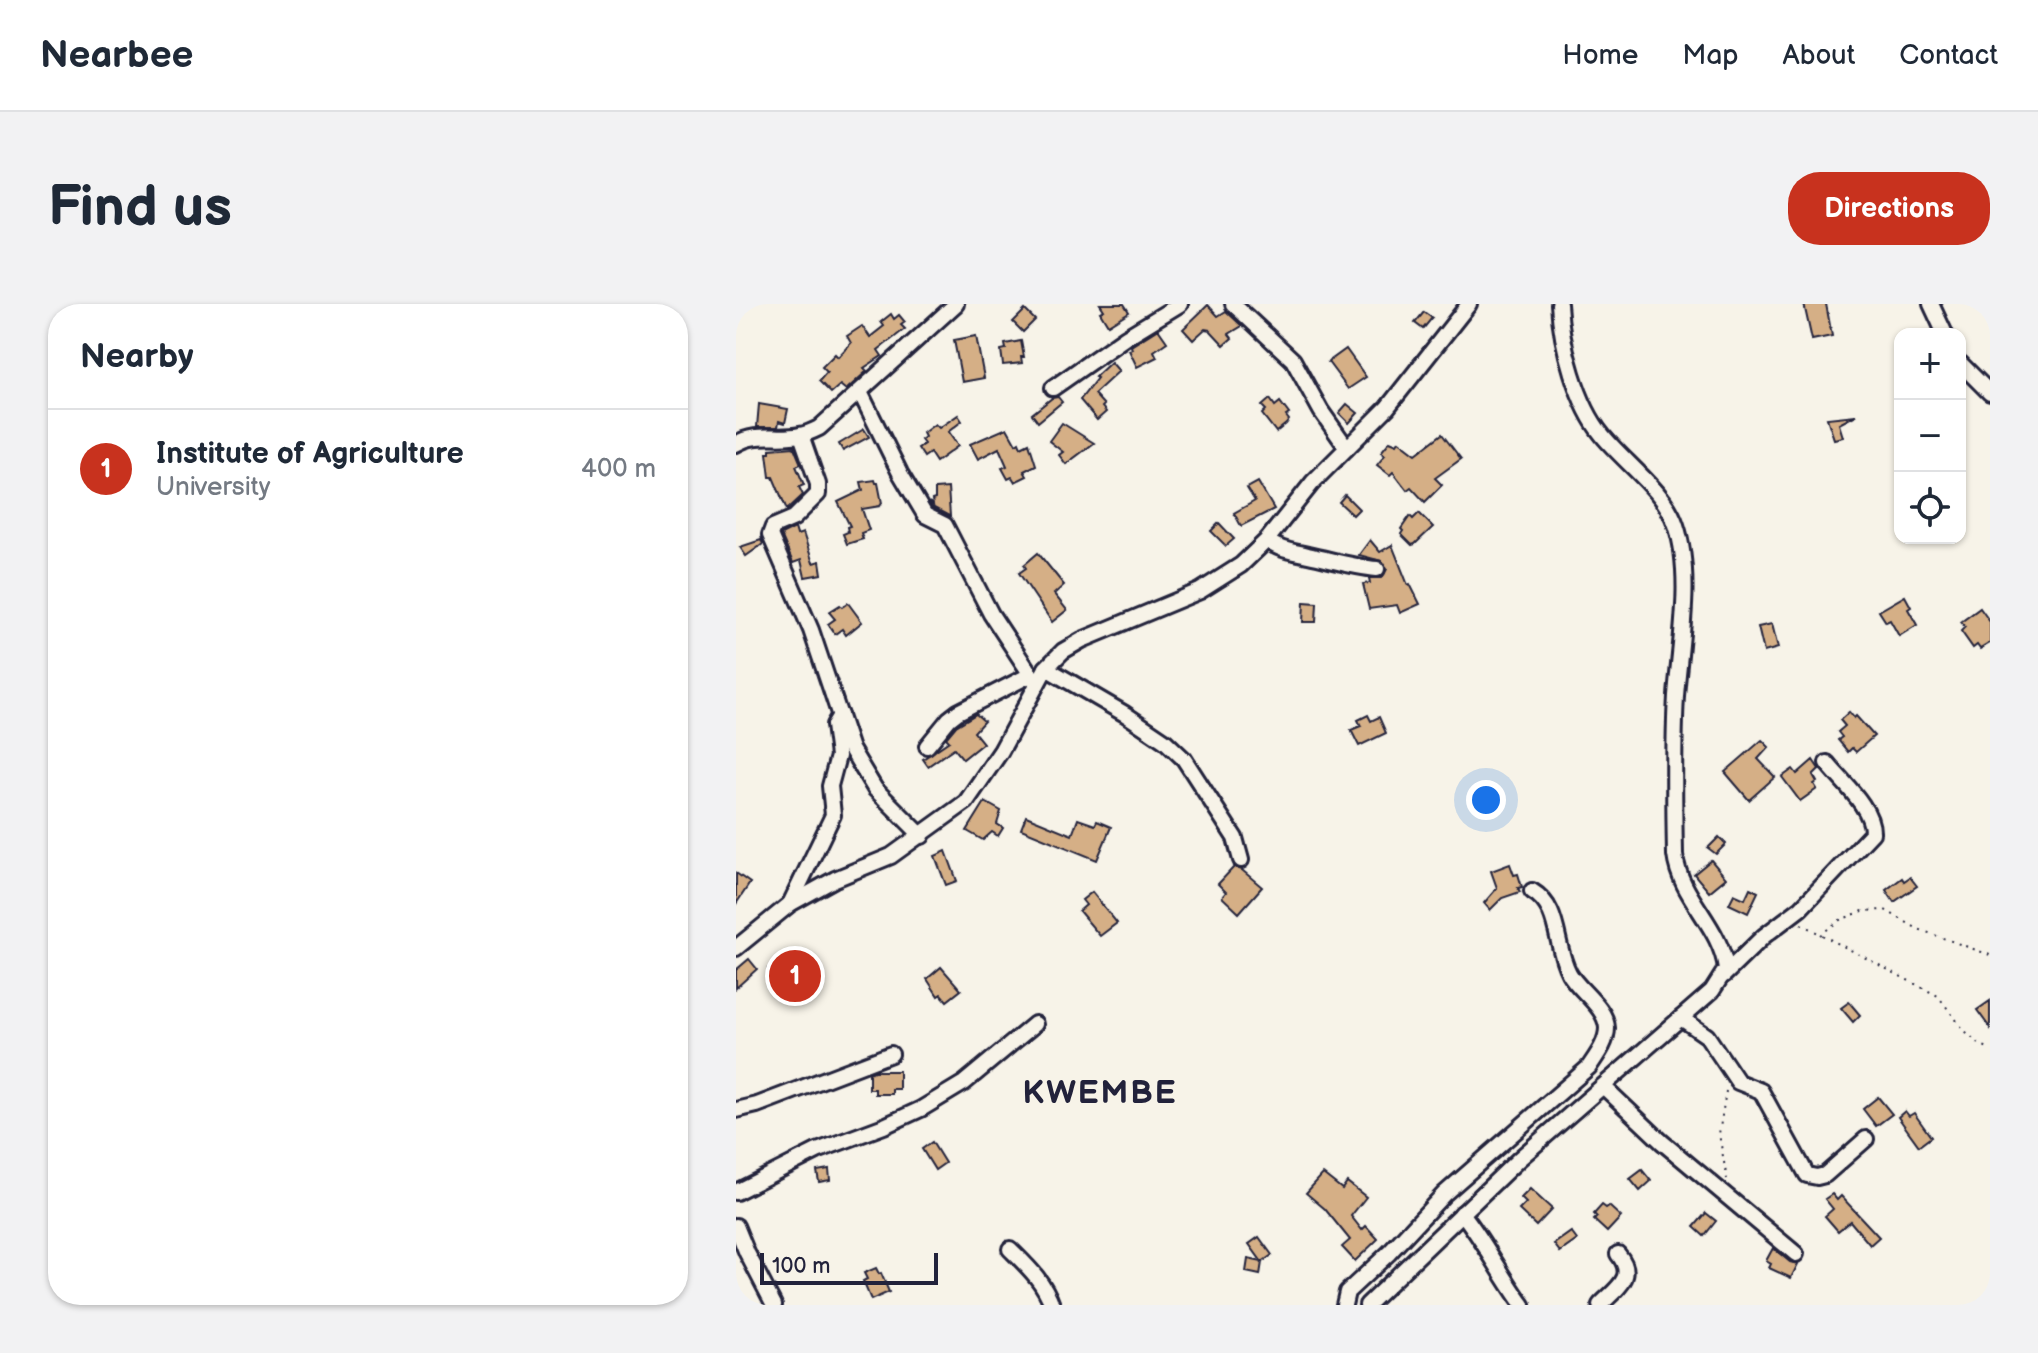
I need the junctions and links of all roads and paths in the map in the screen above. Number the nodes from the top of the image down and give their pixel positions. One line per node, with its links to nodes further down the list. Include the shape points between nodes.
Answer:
1 (956, 304): 10 (street)
2 (1180, 304): 9 (street)
3 (1233, 304): 14 (street, via 1293,360)
4 (1469, 304): 14 (street, via 1387,408)
5 (1559, 304): 30 (street, via 1567,354 1590,416 1665,506 1678,532 1684,568 1673,753 1676,867 1720,946)
6 (1931, 304): 7 (street)
7 (1942, 328)
8 (1966, 369): 11 (street)
9 (1053, 388)
10 (860, 392): 12 (street, via 819,428); 18 (street, via 925,515 945,525 991,614)
11 (1990, 393)
12 (801, 435): 13 (street, via 758,436); 19 (street, via 818,494 794,518 773,527 770,535)
13 (736, 444)
14 (1347, 448): 15 (street)
15 (1267, 540): 16 (street, via 1292,553); 17 (street, via 1241,565 1200,591 1082,640)
16 (1377, 569)
17 (1046, 668): 18 (street); 23 (street, via 1125,714 1184,759 1235,838)
18 (1034, 679): 20 (street, via 958,712); 22 (street, via 1001,751 966,802)
19 (840, 715): 22 (street, via 851,749 875,789); 25 (street, via 834,725 838,756 830,786 833,815)
20 (927, 746)
21 (1827, 763): 26 (street, via 1865,811 1873,831)
22 (922, 836): 25 (street)
23 (1241, 860)
24 (1532, 891): 48 (street, via 1550,909 1569,973 1606,1023 1601,1049 1589,1067 1444,1194 1347,1292)
25 (790, 904): 28 (street)
26 (1789, 917): 27 (path); 30 (street)
27 (1819, 935): 29 (path, via 1863,911 1885,910 1918,929); 33 (path, via 1938,996 1964,1030)
28 (736, 948)
29 (1990, 955)
30 (1724, 975): 31 (street)
31 (1681, 1018): 35 (street, via 1707,1036); 36 (street)
32 (1035, 1024): 39 (street, via 964,1083 921,1109 817,1151)
33 (1990, 1049)
34 (891, 1054): 37 (street)
35 (1731, 1075): 38 (street, via 1764,1094 1807,1175 1825,1175); 40 (path, via 1719,1134)
36 (1604, 1087): 40 (street); 41 (street)
37 (736, 1110)
38 (1866, 1139)
39 (736, 1192)
40 (1729, 1199): 45 (street)
41 (1462, 1213): 49 (street); 50 (street)
42 (736, 1226): 46 (street)
43 (1010, 1249): 47 (street, via 1047,1290)
44 (1618, 1254): 51 (street, via 1627,1273)
45 (1796, 1254)
46 (774, 1305)
47 (1052, 1305)
48 (1344, 1305)
49 (1367, 1305)
50 (1523, 1305)
51 (1600, 1305)

